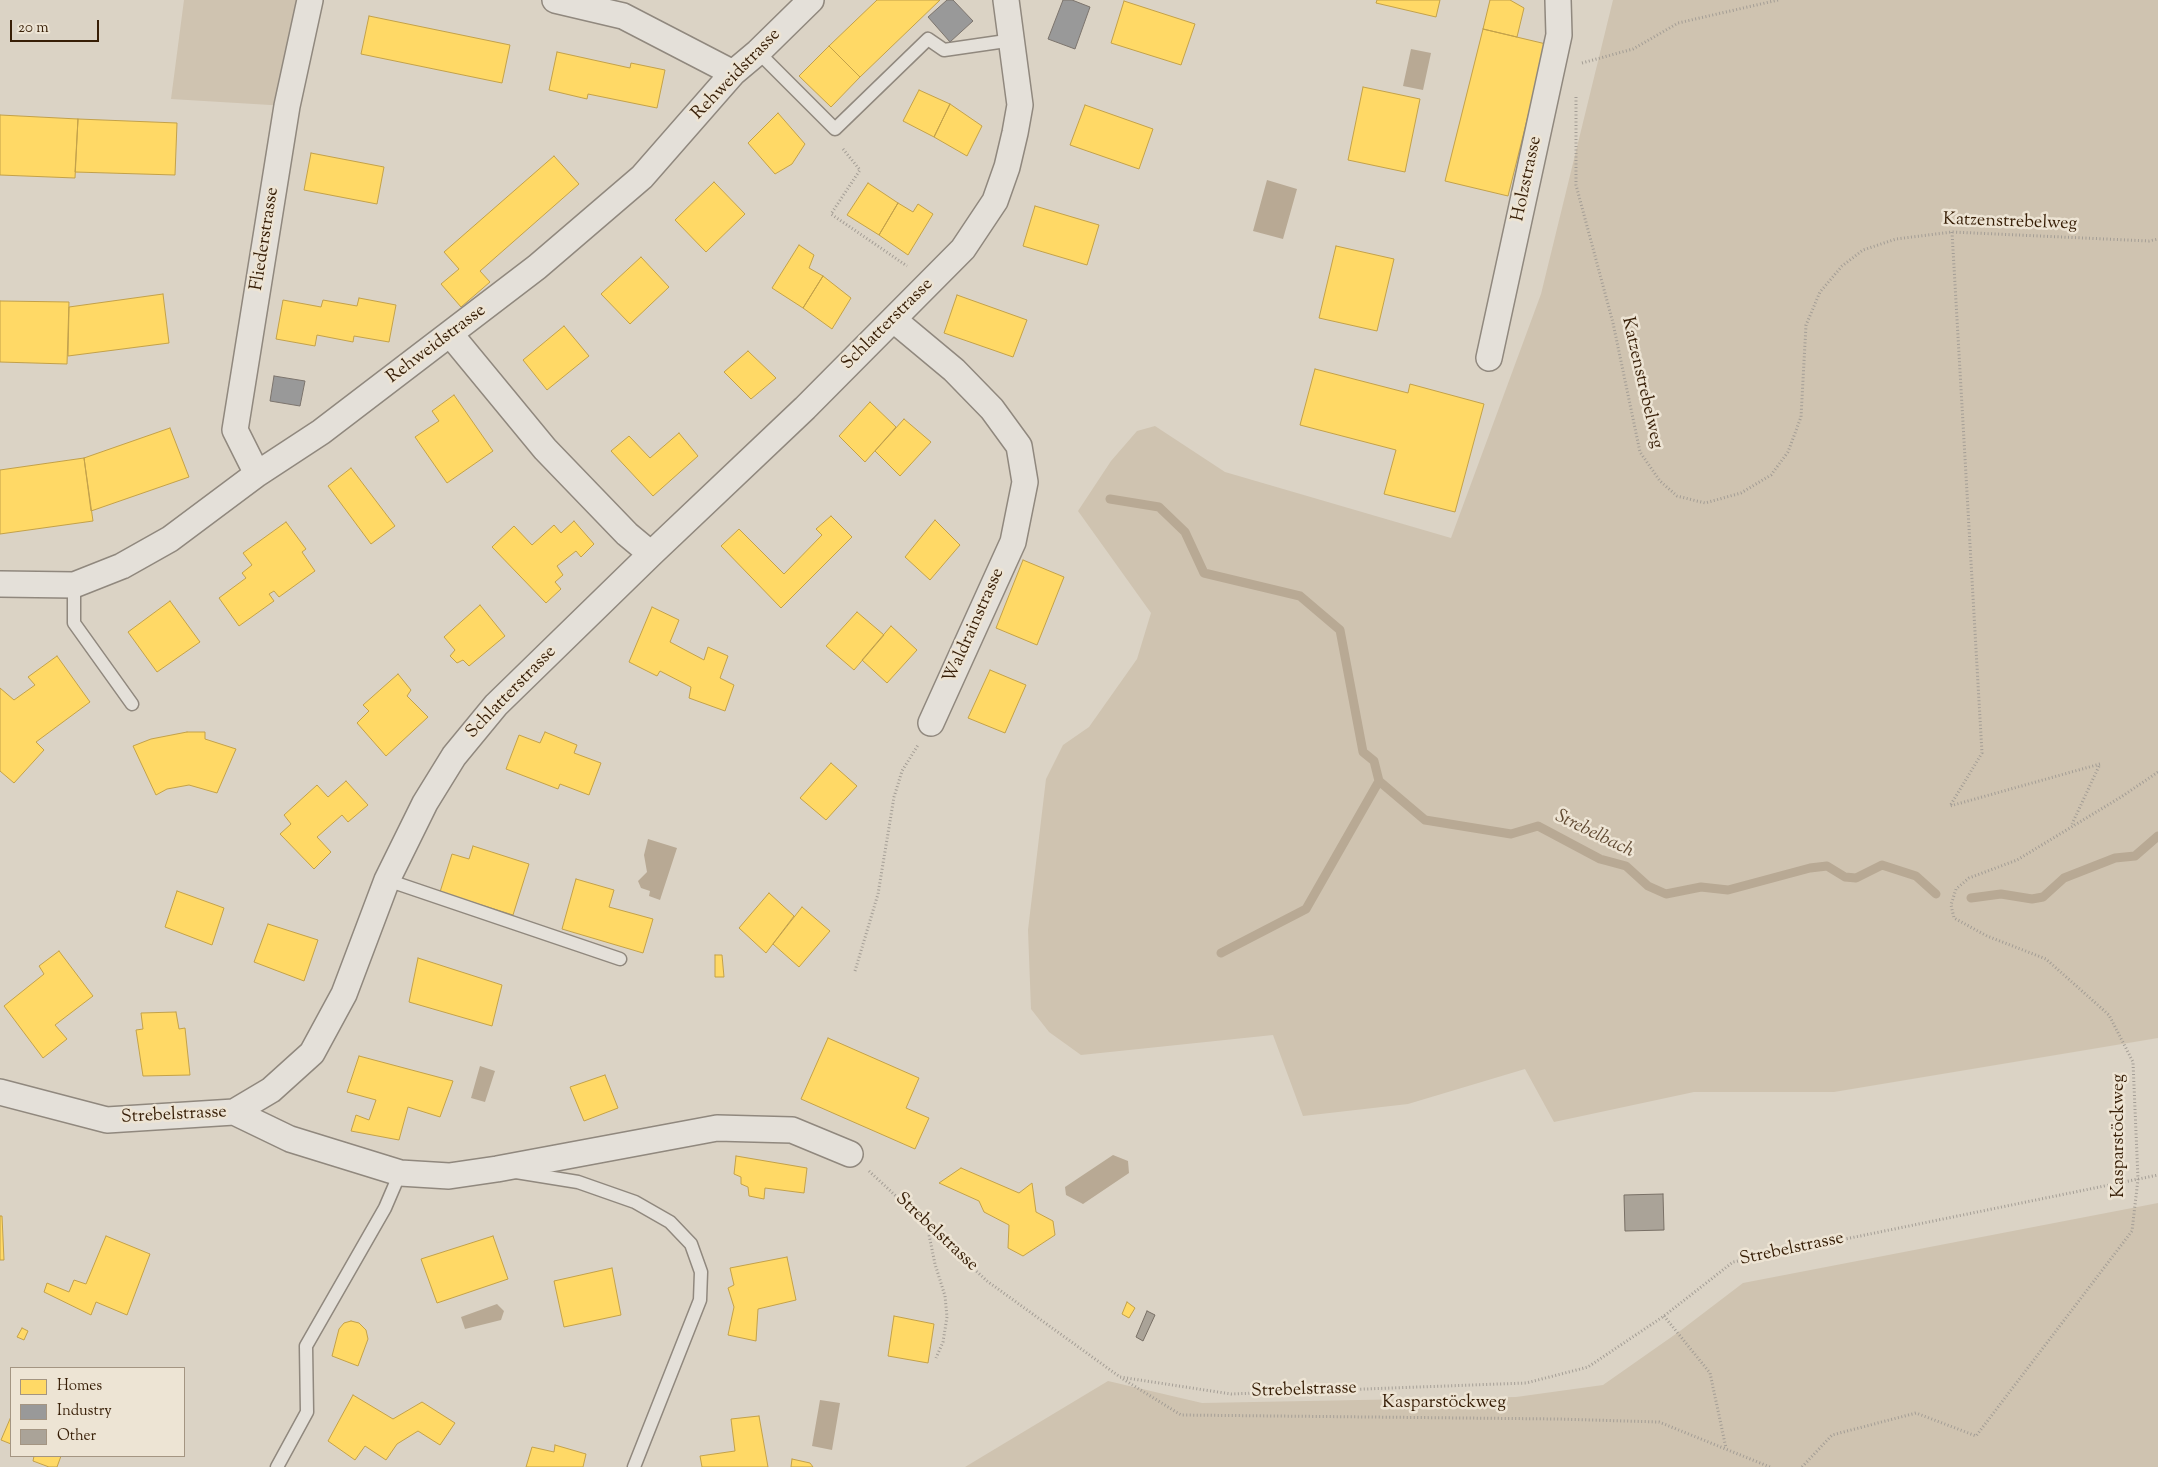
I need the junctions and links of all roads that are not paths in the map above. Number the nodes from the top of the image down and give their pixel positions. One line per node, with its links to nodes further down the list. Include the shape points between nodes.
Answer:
1 (310, 0): 12 (street, Fliederstrasse, via 287,106 235,430)
2 (555, 0): 8 (street, via 622,16)
3 (811, 0): 7 (street, Rehweidstrasse)
4 (1006, 0): 6 (street, Schlatterstrasse)
5 (1558, 0): 11 (street, Holzstrasse, via 1559,35)
6 (1013, 40): 7 (lane, via 944,50 928,39 835,129); 9 (street, Schlatterstrasse, via 1020,105 996,201 963,249)
7 (758, 52): 8 (street, Rehweidstrasse)
8 (733, 73): 10 (street, Rehweidstrasse, via 642,177 537,267)
9 (894, 320): 13 (street, Schlatterstrasse); 17 (street, Waldrainstrasse, via 954,370 992,409 1019,446 1026,482 1013,542)
10 (451, 334): 12 (street, Rehweidstrasse, via 321,432); 13 (street, via 545,449 627,534)
11 (1489, 358)
12 (257, 474): 15 (street, Rehweidstrasse, via 170,539 122,566)
13 (651, 554): 18 (street, Schlatterstrasse, via 496,705 463,744 425,803)
14 (0, 584): 15 (street, Rehweidstrasse)
15 (74, 584): 16 (lane, via 74,623)
16 (132, 704)
17 (931, 723)
18 (387, 880): 19 (lane); 21 (street, Schlatterstrasse, via 344,994 312,1053 271,1090)
19 (620, 959)
20 (0, 1092): 21 (street, Strebelstrasse, via 106,1120)
21 (234, 1112): 24 (street, Strebelstrasse, via 290,1139)
22 (850, 1154): 23 (street, Strebelstrasse, via 792,1130 718,1128)
23 (497, 1169): 24 (street, Strebelstrasse, via 449,1176); 26 (lane, Strebelstrasse, via 578,1182 635,1202 670,1222 691,1244 701,1272 700,1300)
24 (400, 1173): 25 (lane, via 386,1208 306,1346 307,1412)
25 (277, 1467)
26 (634, 1467)

